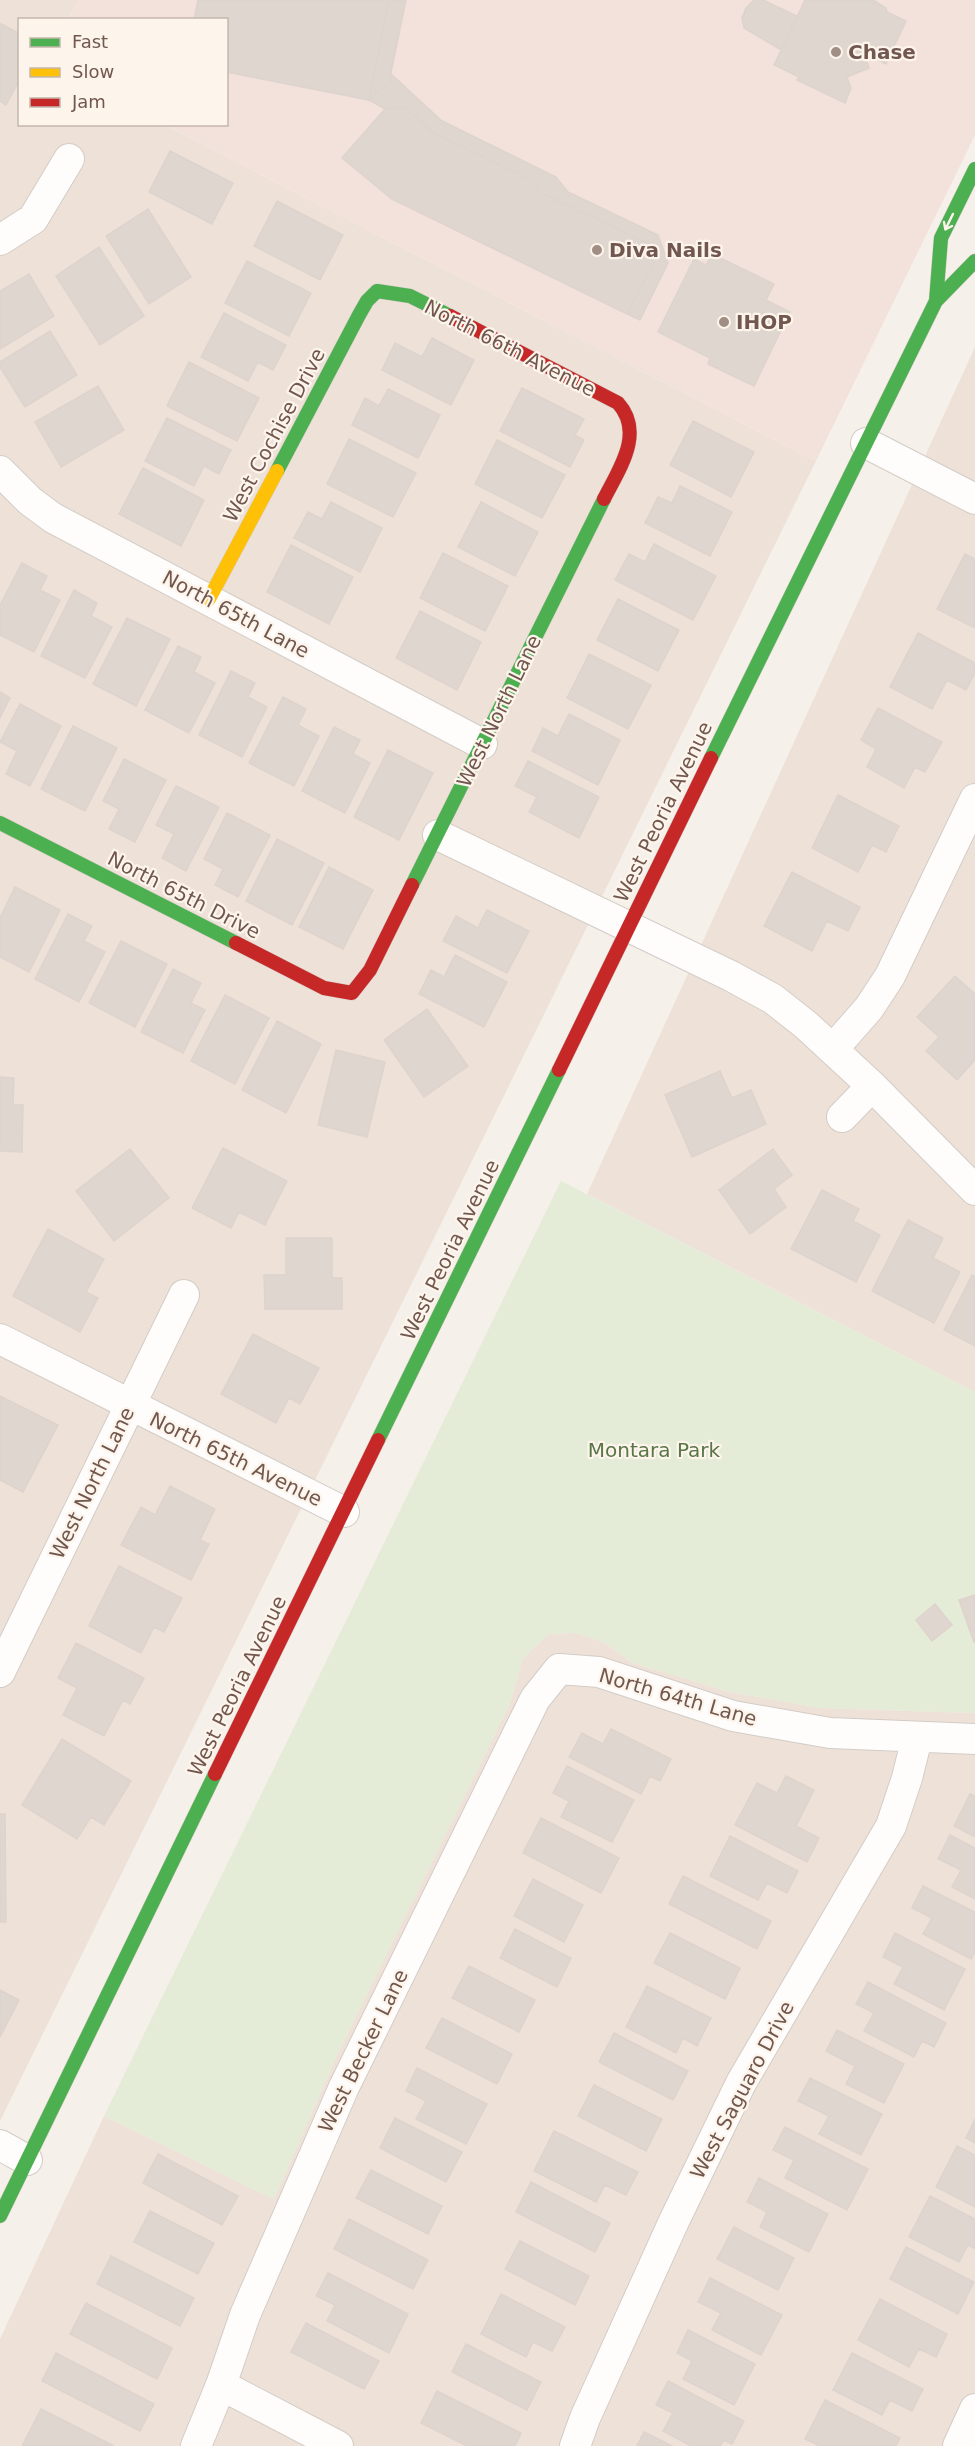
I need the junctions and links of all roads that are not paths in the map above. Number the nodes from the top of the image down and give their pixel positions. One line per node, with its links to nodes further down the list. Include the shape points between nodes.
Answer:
1 (69, 159): 3 (street, via 33,219)
2 (975, 169): 6 (main road, West Peoria Avenue, one-way to 6, via 942,238)
3 (0, 240)
4 (975, 261): 6 (main road, West Peoria Avenue)
5 (377, 291): 7 (main road, North 66th Avenue, via 410,296 618,403); 11 (main road, West Cochise Drive, via 359,315)
6 (936, 301): 8 (main road, West Peoria Avenue)
7 (632, 423): 12 (main road, West North Lane, via 626,455)
8 (866, 443): 10 (street); 16 (main road, West Peoria Avenue)
9 (0, 471): 11 (street, North 65th Lane, via 53,518)
10 (975, 499)
11 (209, 599): 12 (street, North 65th Lane)
12 (482, 744): 15 (main road, West North Lane)
13 (975, 799): 18 (street, via 890,976 869,1008)
14 (0, 824): 17 (main road, North 65th Drive, via 324,988)
15 (438, 835): 16 (street); 17 (main road, West North Lane, via 370,970)
16 (628, 927): 18 (street, via 773,999); 25 (main road, West Peoria Avenue)
17 (352, 993)
18 (832, 1048): 19 (street)
19 (872, 1086): 20 (street); 21 (street)
20 (842, 1117)
21 (975, 1190)
22 (184, 1295): 24 (street, West North Lane)
23 (0, 1339): 24 (street, North 65th Avenue)
24 (130, 1406): 25 (street, North 65th Avenue); 27 (street, West North Lane)
25 (344, 1512): 31 (main road, West Peoria Avenue)
26 (559, 1669): 28 (street, North 64th Lane, via 599,1672 733,1716 830,1733); 33 (street, West Becker Lane, via 535,1699 344,2087 244,2315)
27 (0, 1672)
28 (917, 1738): 29 (street, North 64th Lane); 37 (street, West Saguaro Drive, via 891,1826 741,2083 674,2221)
29 (975, 1739)
30 (0, 2145): 31 (street)
31 (27, 2160): 32 (main road, West Peoria Avenue)
32 (0, 2216)
33 (221, 2385): 35 (street, West Becker Lane); 36 (street)
34 (975, 2409): 38 (street)
35 (196, 2446)
36 (338, 2446)
37 (575, 2446)
38 (958, 2446)

